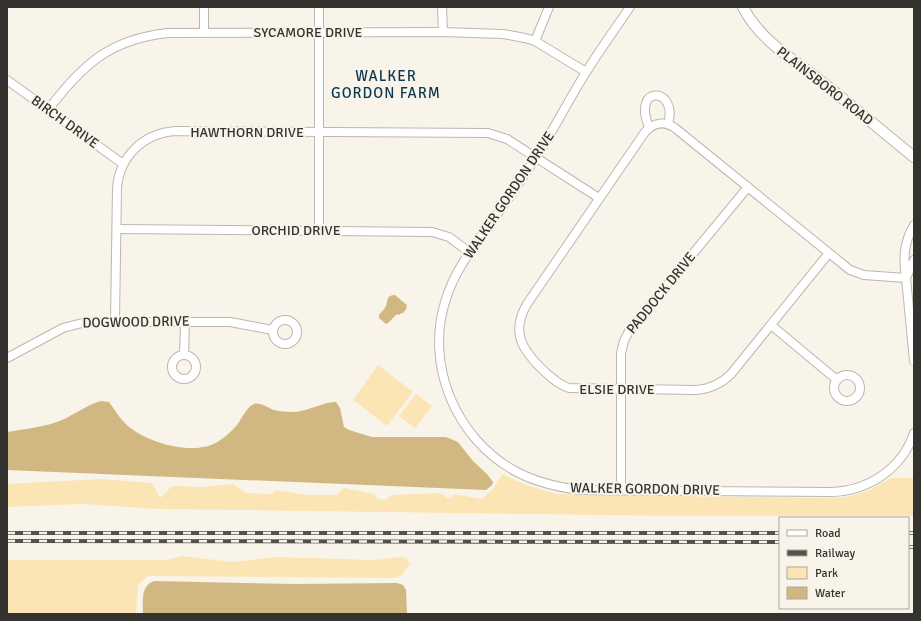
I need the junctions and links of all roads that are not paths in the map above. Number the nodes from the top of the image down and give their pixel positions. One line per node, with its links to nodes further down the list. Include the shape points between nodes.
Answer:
1 (204, 7): 7 (street)
2 (319, 7): 9 (street)
3 (442, 7): 8 (street)
4 (549, 7): 10 (street)
5 (630, 7): 11 (street, WALKER GORDON DRIVE)
6 (743, 7): 17 (street, PLAINSBORO ROAD, via 776,48)
7 (204, 32): 9 (street, SYCAMORE DRIVE); 13 (street, SYCAMORE DRIVE, via 157,34 135,39 114,48 95,59 78,74)
8 (443, 32): 9 (street, SYCAMORE DRIVE); 10 (street, SYCAMORE DRIVE, via 503,34)
9 (318, 33): 16 (street)
10 (535, 41): 11 (street, SYCAMORE DRIVE)
11 (586, 72): 18 (street, WALKER GORDON DRIVE)
12 (7, 80): 13 (street, BIRCH DRIVE)
13 (48, 110): 19 (street, BIRCH DRIVE)
14 (668, 124): 15 (street, via 658,124); 15 (street, via 668,103 663,97 654,95 645,105 644,112); 20 (street)
15 (649, 128): 21 (street, ELSIE DRIVE)
16 (318, 132): 18 (street, HAWTHORN DRIVE, via 485,133 502,137); 19 (street, HAWTHORN DRIVE, via 166,132 138,145); 24 (street)
17 (914, 157)
18 (536, 158): 21 (street, HAWTHORN DRIVE); 25 (street, WALKER GORDON DRIVE)
19 (123, 164): 23 (street, HAWTHORN DRIVE, via 117,184)
20 (748, 187): 26 (street); 37 (street, PADDOCK DRIVE, via 627,334 622,349)
21 (599, 198): 37 (street, ELSIE DRIVE, via 525,307 520,320 520,334 523,347 531,359 563,386 576,389)
22 (914, 225): 28 (street, via 904,252)
23 (117, 229): 24 (street, ORCHID DRIVE); 29 (street, HAWTHORN DRIVE)
24 (319, 230): 25 (street, ORCHID DRIVE, via 432,232 449,237)
25 (469, 252): 39 (street, WALKER GORDON DRIVE, via 446,299 439,350 445,384 467,429 496,459 527,476 551,485 579,490)
26 (829, 254): 28 (street, via 857,273); 31 (street, ELSIE DRIVE)
27 (914, 260): 28 (street)
28 (906, 278): 35 (street)
29 (115, 321): 30 (street, DOGWOOD DRIVE); 34 (street, DOGWOOD DRIVE, via 69,325)
30 (185, 322): 32 (street, DOGWOOD DRIVE, via 233,322); 33 (street)
31 (771, 325): 36 (street); 37 (street, ELSIE DRIVE, via 728,376 715,386 700,390)
32 (273, 330)
33 (184, 355)
34 (7, 358)
35 (914, 361)
36 (837, 380)
37 (621, 389): 39 (street, PADDOCK DRIVE)
38 (914, 433): 39 (street, WALKER GORDON DRIVE, via 906,450 890,469 870,483 847,491)
39 (621, 489)

